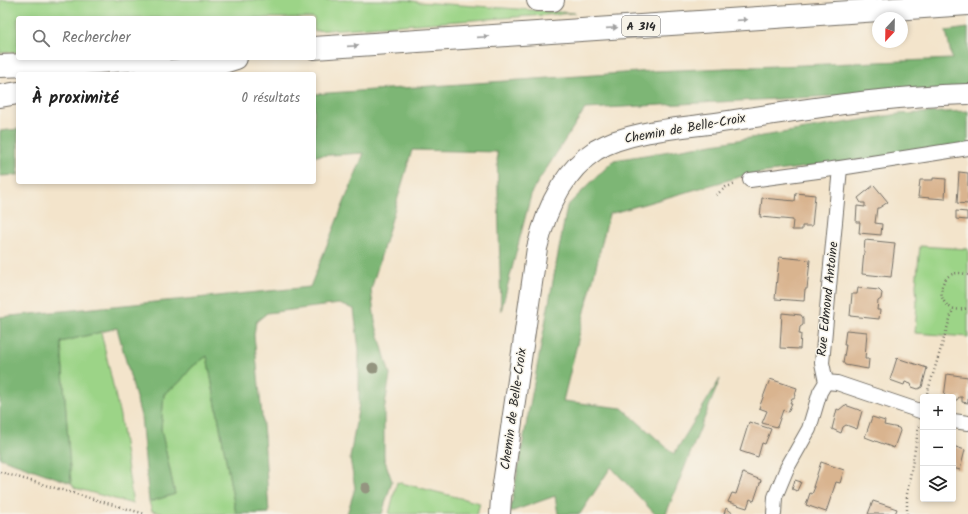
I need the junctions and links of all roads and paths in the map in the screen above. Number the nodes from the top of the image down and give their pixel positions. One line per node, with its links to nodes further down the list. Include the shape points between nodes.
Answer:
1 (538, 0): 2 (highway)
2 (553, 0)
3 (968, 4): 4 (highway, A 314, one-way to 3)
4 (316, 48)
5 (129, 60): 7 (highway)
6 (230, 60): 8 (highway, via 208,67)
7 (0, 66)
8 (164, 72)
9 (16, 93): 11 (highway)
10 (968, 94): 27 (street, Chemin de Belle-Croix, via 913,96 654,132 611,142 584,159 556,194 542,227 537,248)
11 (0, 96)
12 (968, 148): 13 (street)
13 (840, 168): 14 (street); 19 (street, Rue Edmond Antoine, via 822,363)
14 (750, 180): 15 (path, via 726,187)
15 (716, 195)
16 (968, 274): 18 (path, via 960,272 947,277 943,282 942,298 946,305)
17 (968, 308): 18 (path)
18 (953, 309): 20 (path)
19 (826, 382): 21 (street, via 837,383); 28 (street, via 820,392 809,429 775,496)
20 (927, 394)
21 (920, 411)
22 (956, 421): 24 (street)
23 (920, 423): 29 (path, via 907,494)
24 (968, 423)
25 (0, 472): 26 (path)
26 (145, 514)
27 (500, 514)
28 (774, 514)
29 (907, 514)

